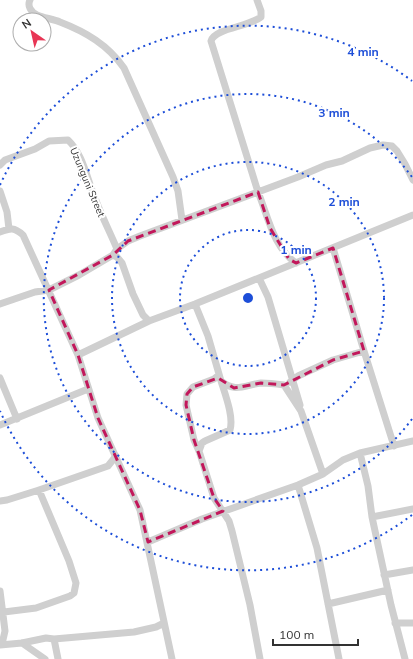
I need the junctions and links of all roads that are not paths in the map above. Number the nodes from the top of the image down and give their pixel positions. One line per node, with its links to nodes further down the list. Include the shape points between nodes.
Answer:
1 (30, 0): 8 (street, via 30,9 37,15 95,38 118,58 173,177 178,191)
2 (257, 0): 6 (street, via 261,17 250,24 217,34 211,42)
3 (0, 165): 12 (street, Uzunguni Street, via 5,160 49,141 68,140 79,155)
4 (413, 180): 6 (street, via 398,151 392,146 383,145)
5 (0, 191): 9 (street)
6 (258, 192): 8 (street); 13 (street, via 270,228 289,259)
7 (413, 215): 11 (street)
8 (182, 220): 12 (street, via 134,238)
9 (9, 229): 10 (street); 15 (street, via 17,230 23,235)
10 (0, 232)
11 (333, 248): 13 (street); 19 (street)
12 (115, 252): 15 (street); 18 (street, via 143,315)
13 (296, 263): 14 (street)
14 (259, 278): 17 (street); 23 (street, via 268,297)
15 (49, 290): 16 (street); 20 (street)
16 (0, 304)
17 (195, 304): 18 (street); 22 (street, via 208,336)
18 (149, 321): 20 (street)
19 (364, 351): 23 (street, via 333,360); 30 (street)
20 (78, 356): 25 (street)
21 (0, 378): 27 (street)
22 (220, 378): 24 (street, via 226,385 234,388 261,384); 31 (street, via 229,411 230,430 205,441); 31 (street, via 193,387 187,394 186,405)
23 (293, 380): 24 (street); 26 (street)
24 (284, 385): 26 (street)
25 (88, 389): 27 (street); 33 (street)
26 (301, 411): 36 (street)
27 (17, 419): 28 (street)
28 (0, 426)
29 (413, 441): 30 (street)
30 (394, 446): 32 (street)
31 (199, 451): 41 (street, via 214,498)
32 (360, 453): 36 (street, via 343,460); 42 (street)
33 (116, 456): 34 (street); 35 (street)
34 (108, 466): 35 (street); 38 (street)
35 (123, 471): 43 (street, via 140,510)
36 (323, 474): 37 (street)
37 (298, 485): 41 (street); 48 (street, via 317,548)
38 (39, 490): 39 (street); 49 (street, via 69,561 76,583 74,594 36,608)
39 (0, 501)
40 (413, 508): 42 (street)
41 (223, 511): 43 (street); 60 (street, via 232,531)
42 (372, 516): 45 (street)
43 (148, 542): 50 (street)
44 (413, 570): 45 (street)
45 (384, 575): 46 (street)
46 (388, 590): 48 (street); 51 (street)
47 (0, 591): 49 (street)
48 (328, 604): 61 (street)
49 (4, 612): 53 (street)
50 (164, 623): 54 (street, via 134,632); 59 (street)
51 (395, 623): 52 (street); 62 (street)
52 (413, 623)
53 (5, 632): 55 (street); 56 (street)
54 (54, 639): 55 (street); 58 (street)
55 (18, 643): 56 (street); 57 (street)
56 (1, 644)
57 (45, 659)
58 (58, 659)
59 (172, 659)
60 (260, 659)
61 (339, 659)
62 (405, 659)

